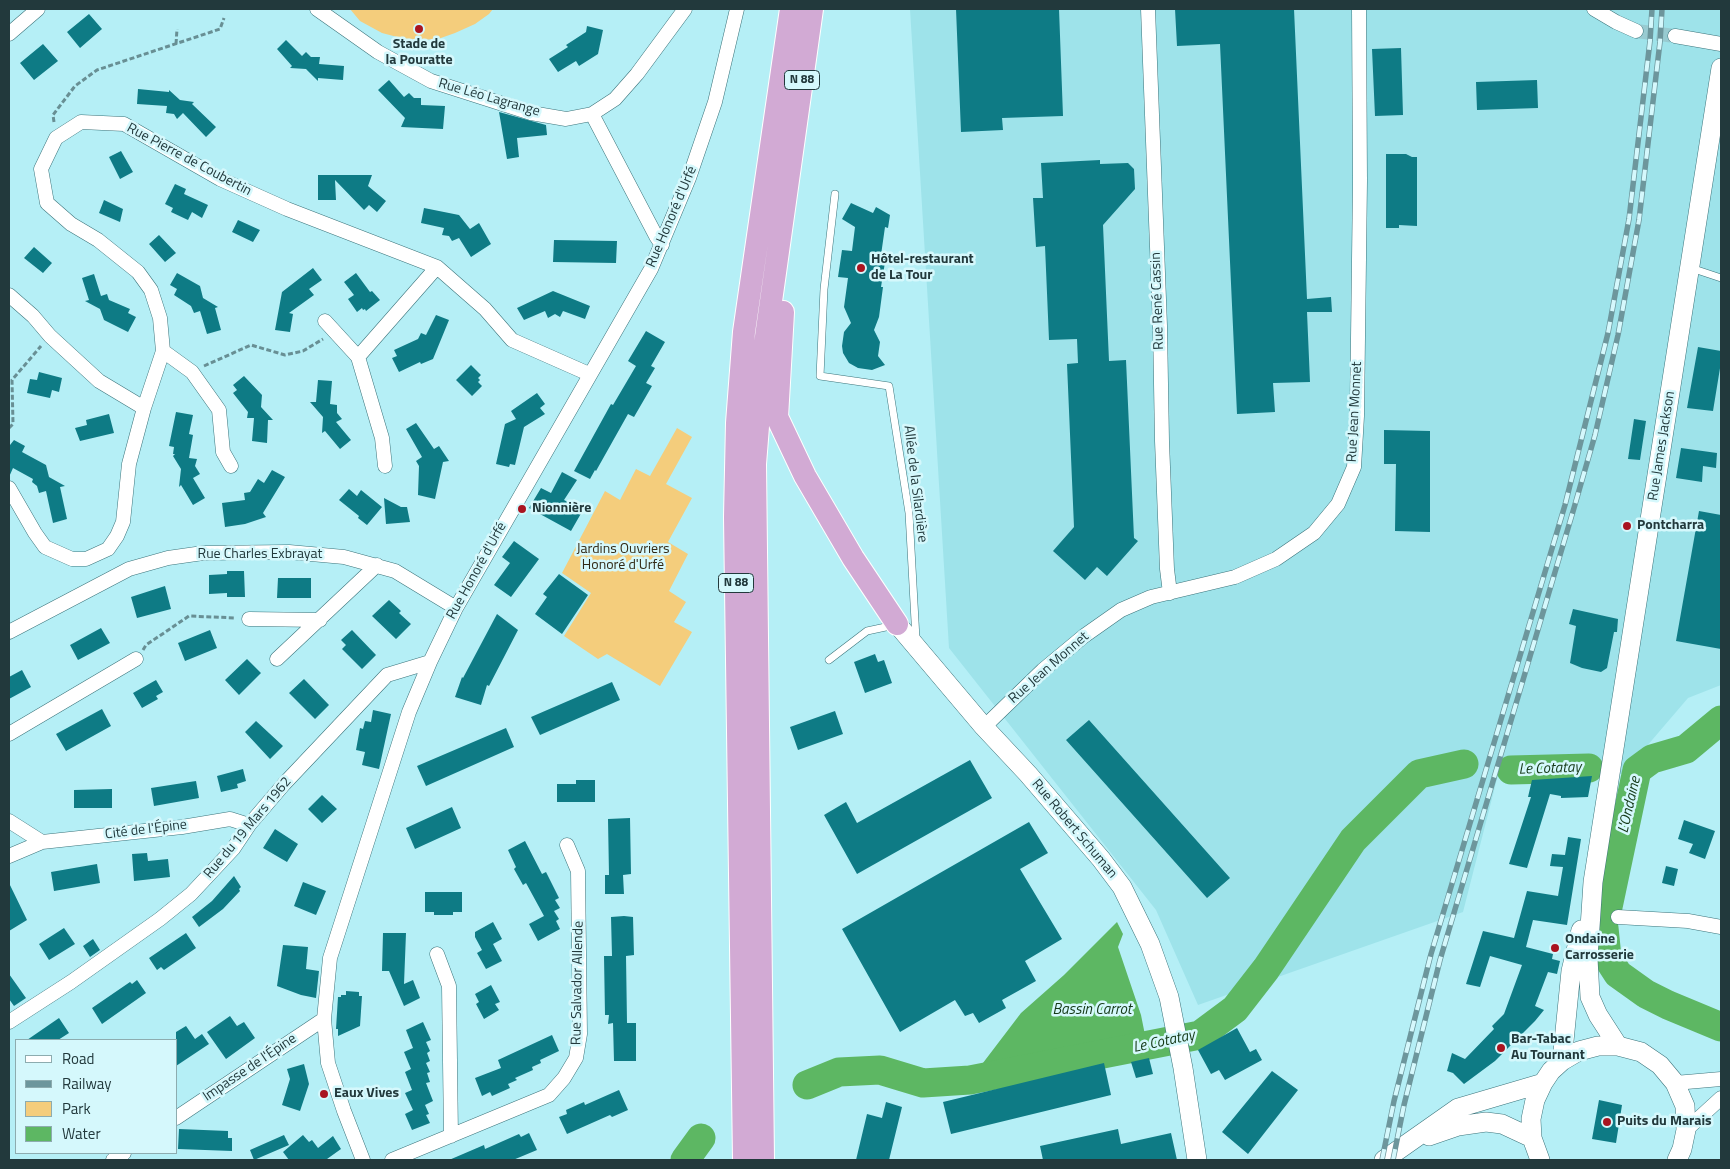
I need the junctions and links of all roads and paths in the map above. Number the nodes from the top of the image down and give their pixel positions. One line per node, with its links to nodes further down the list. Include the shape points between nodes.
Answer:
1 (38, 9): 13 (street)
2 (316, 9): 18 (street, Rue Léo Lagrange, via 378,52 431,81 531,113 566,119)
3 (685, 9): 18 (street, Rue Léo Lagrange, via 615,99)
4 (737, 9): 22 (street, Rue Honoré d'Urfé, via 715,102)
5 (791, 9): 77 (highway, N 88, via 744,332 737,423 735,517)
6 (812, 9): 20 (highway, N 88)
7 (1148, 9): 40 (street, Rue René Cassin)
8 (1359, 9): 40 (street, Rue Jean Monnet, via 1360,182 1354,467 1338,504 1314,532 1276,559 1235,577)
9 (1594, 9): 12 (street)
10 (224, 18): 15 (path, via 220,29)
11 (177, 29): 15 (path)
12 (1636, 31)
13 (9, 34)
14 (1675, 36): 16 (street)
15 (176, 44): 19 (path, via 97,70 74,86 53,115)
16 (1721, 44)
17 (1721, 68): 24 (main road, Rue James Jackson)
18 (592, 114): 22 (street)
19 (56, 138): 23 (street, Rue Pierre de Coubertin, via 81,122 124,124 220,179 287,209); 30 (street, via 40,169 47,203 138,272 151,290 160,318)
20 (791, 151): 44 (highway, via 777,417 810,484); 78 (highway, N 88, via 764,352 756,464)
21 (834, 194): 46 (lane, Allée de la Silardière, via 824,289 820,376 888,386 909,513)
22 (662, 245): 33 (street, Rue Honoré d'Urfé)
23 (437, 267): 31 (street); 33 (street, Rue Pierre de Coubertin, via 485,310 512,340)
24 (1690, 268): 25 (lane); 58 (main road, Rue James Jackson)
25 (1721, 278)
26 (9, 295): 29 (street)
27 (325, 321): 28 (street)
28 (335, 333): 31 (street); 32 (path, via 303,351 285,355 251,344)
29 (50, 336): 34 (street, via 99,382); 35 (path, via 12,380 13,424)
30 (163, 351): 32 (street); 34 (street)
31 (358, 357): 37 (street, via 382,438)
32 (192, 372): 36 (street, via 219,410 223,452)
33 (589, 374): 41 (street, Rue Honoré d'Urfé)
34 (144, 408): 38 (street, via 129,464 123,522 108,550 86,559 72,559 45,546)
35 (9, 428)
36 (231, 466)
37 (385, 466)
38 (9, 488)
39 (377, 565): 41 (street, Rue Charles Exbrayat, via 395,571); 43 (street); 45 (street, Rue Charles Exbrayat, via 344,556 289,552 203,553 168,558 128,569)
40 (1170, 593): 51 (street, Rue Jean Monnet, via 1121,610 1091,631 1043,670)
41 (456, 608): 50 (street, Rue Honoré d'Urfé)
42 (249, 619): 43 (street); 47 (path, via 189,616 146,646)
43 (320, 620): 48 (street)
44 (897, 624): 46 (main road, Rue Robert Schuman); 49 (lane, via 867,631)
45 (9, 632)
46 (917, 647): 51 (main road, Rue Robert Schuman)
47 (136, 659): 52 (street)
48 (277, 659)
49 (829, 660)
50 (430, 662): 54 (street, Rue du 19 Mars 1962, via 388,675); 62 (street, Rue Honoré d'Urfé, via 409,712 330,958)
51 (984, 727): 79 (main road, Rue Robert Schuman, via 1028,774 1122,887 1154,953 1169,997)
52 (9, 734)
53 (9, 821): 55 (street)
54 (249, 825): 55 (street, Cité de l'Épine, via 230,819); 63 (street, Rue du 19 Mars 1962, via 233,849 191,894 160,920)
55 (42, 842): 57 (street, Cité de l'Épine)
56 (567, 844): 72 (street, Rue Salvador Allende, via 578,871 580,1034 576,1058 548,1095)
57 (9, 856)
58 (1593, 882): 64 (main road, Rue James Jackson, via 1588,958 1590,997); 65 (main road, Rue James Jackson, via 1571,971)
59 (1618, 917): 60 (street, via 1688,921)
60 (1721, 927)
61 (437, 954): 72 (street, via 449,986)
62 (324, 1019): 70 (street, Impasse de l'Épine); 75 (street, Rue Honoré d'Urfé, via 328,1063)
63 (9, 1022)
64 (1618, 1046): 65 (main road, via 1598,1046); 68 (main road, via 1647,1056)
65 (1562, 1061): 67 (main road)
66 (1721, 1079): 68 (street)
67 (1543, 1083): 73 (main road, via 1533,1109); 74 (main road, via 1458,1108)
68 (1676, 1083): 71 (main road, via 1685,1106)
69 (1721, 1098): 71 (street)
70 (178, 1117)
71 (1686, 1130): 82 (main road)
72 (451, 1136): 76 (street, Rue Salvador Allende)
73 (1532, 1138): 74 (main road, via 1502,1124 1486,1122 1458,1126); 81 (main road)
74 (1411, 1142): 80 (main road)
75 (363, 1160)
76 (392, 1160)
77 (744, 1160)
78 (763, 1160)
79 (1197, 1160)
80 (1384, 1160)
81 (1540, 1160)
82 (1677, 1160)

